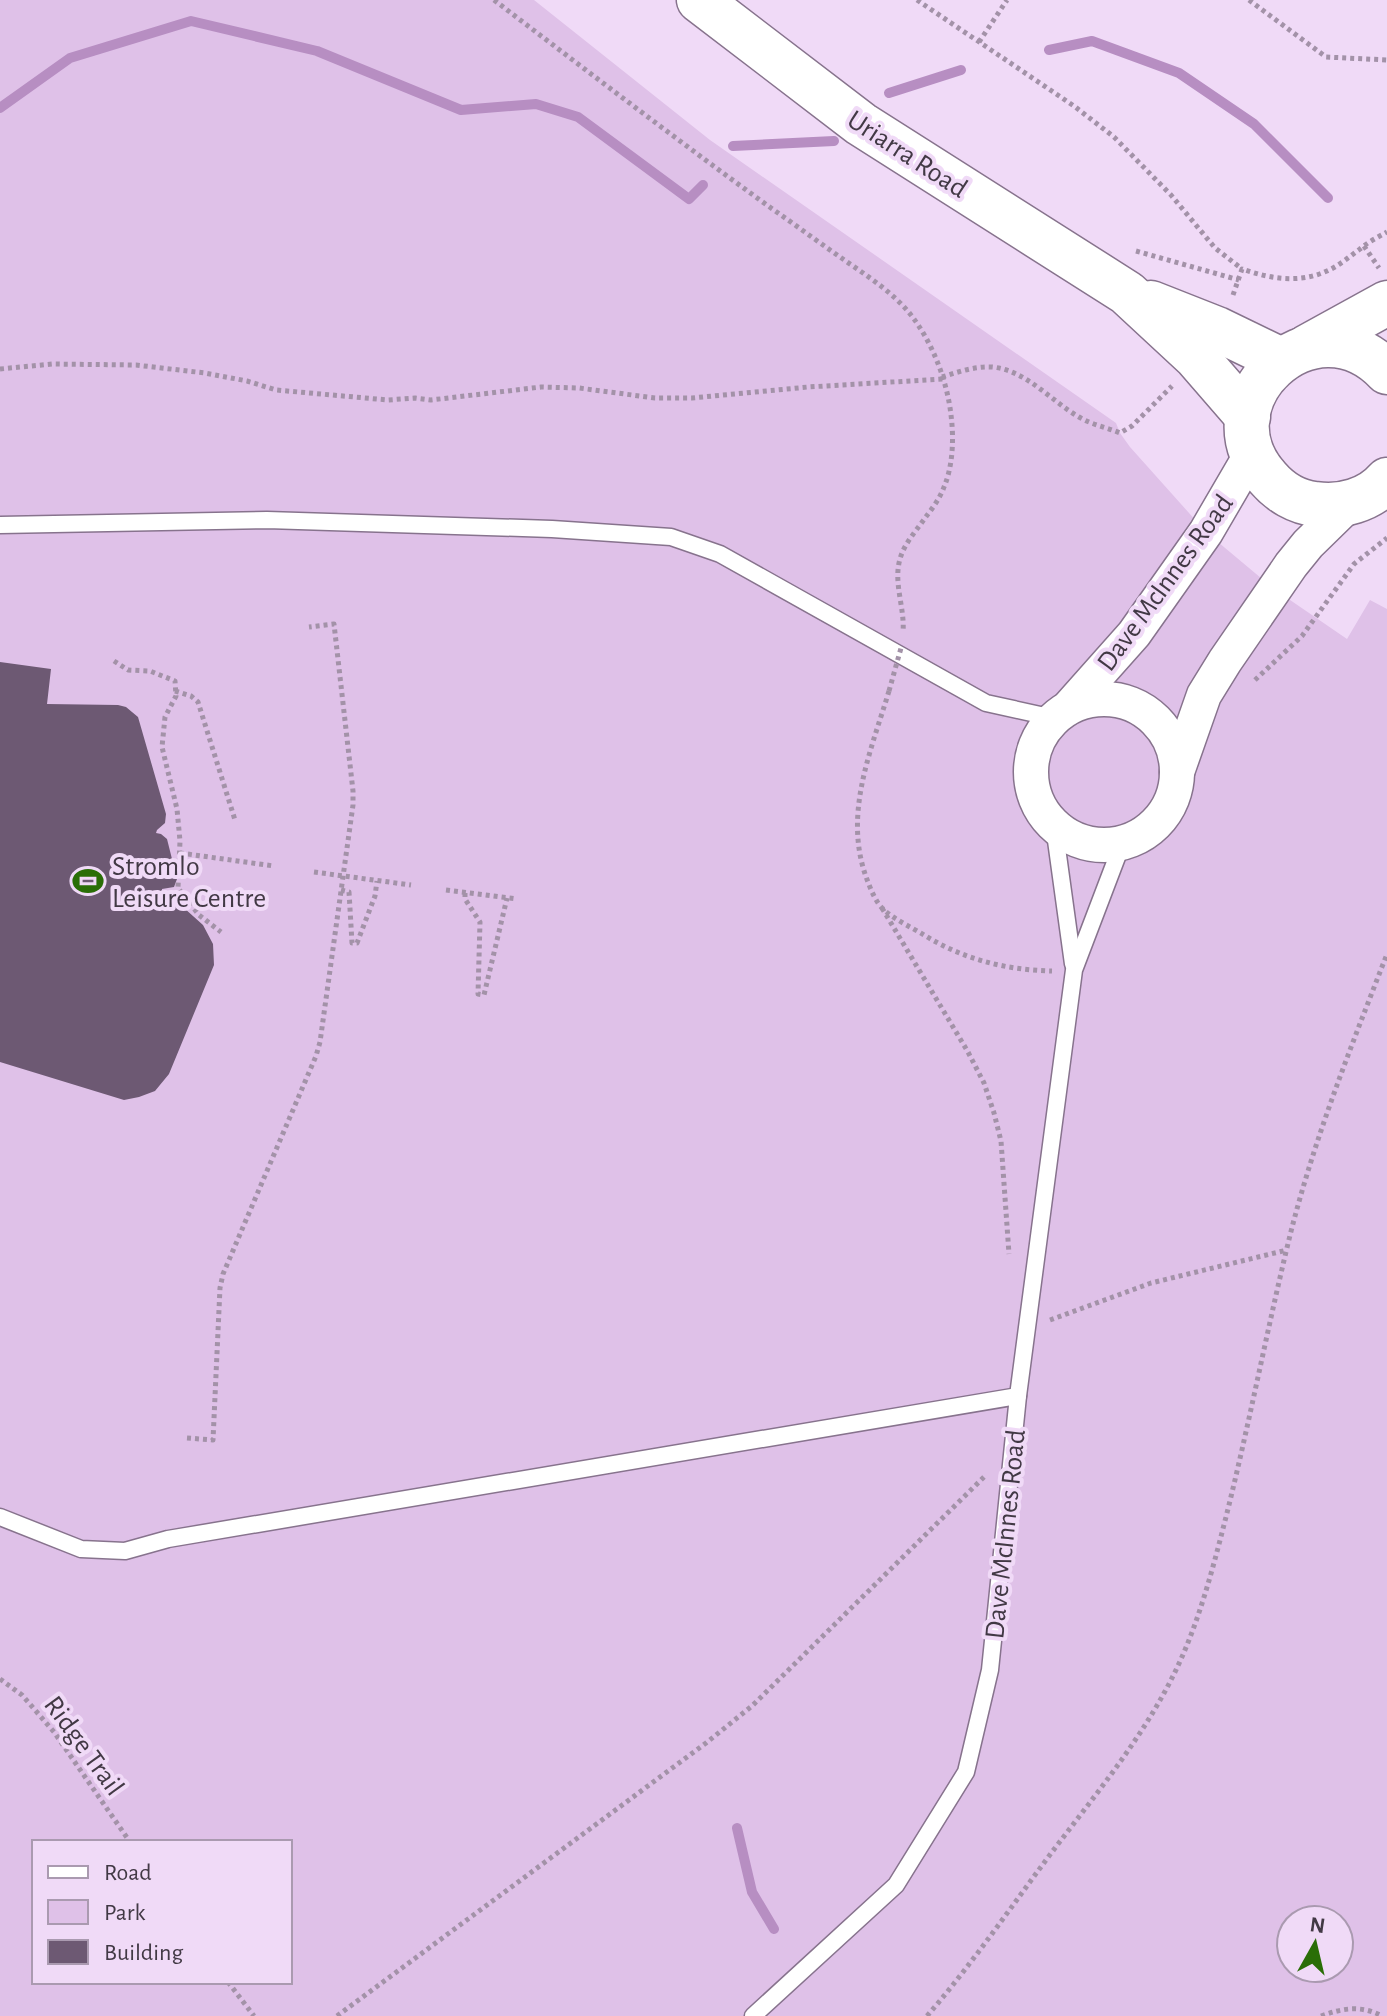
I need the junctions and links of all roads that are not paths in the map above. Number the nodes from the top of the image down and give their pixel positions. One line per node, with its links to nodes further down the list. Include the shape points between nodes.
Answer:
1 (699, 0): 2 (street, Uriarra Road, via 861,124)
2 (1127, 293): 4 (street, Uriarra Road); 6 (street, Uriarra Road, via 1196,357)
3 (1387, 303): 4 (street)
4 (1293, 354): 5 (street, via 1330,345 1355,350); 6 (street, via 1258,385 1251,400)
5 (1387, 372)
6 (1250, 435): 8 (street, Uriarra Road, via 1262,471 1275,486 1311,504); 10 (street, Dave McInnes Road, via 1206,532 1134,634)
7 (1387, 480): 8 (street)
8 (1351, 502): 11 (street, via 1308,544 1232,649 1204,695)
9 (0, 525): 10 (lane, via 267,520 671,537 720,554 986,703)
10 (1062, 712): 11 (street, Dave McInnes Road, via 1097,699 1122,701 1144,711 1162,727); 12 (street, Dave McInnes Road, via 1039,737 1031,760 1031,784 1039,807)
11 (1177, 772): 13 (street, via 1167,809 1140,836)
12 (1054, 826): 13 (street, via 1085,843); 14 (lane, Dave McInnes Road)
13 (1122, 844): 14 (lane, Dave McInnes Road)
14 (1074, 970): 15 (lane, Dave McInnes Road)
15 (1018, 1396): 16 (lane, via 168,1539 125,1551 81,1549); 17 (lane, Dave McInnes Road, via 990,1670 966,1772 896,1885)
16 (0, 1517)
17 (753, 2016)

